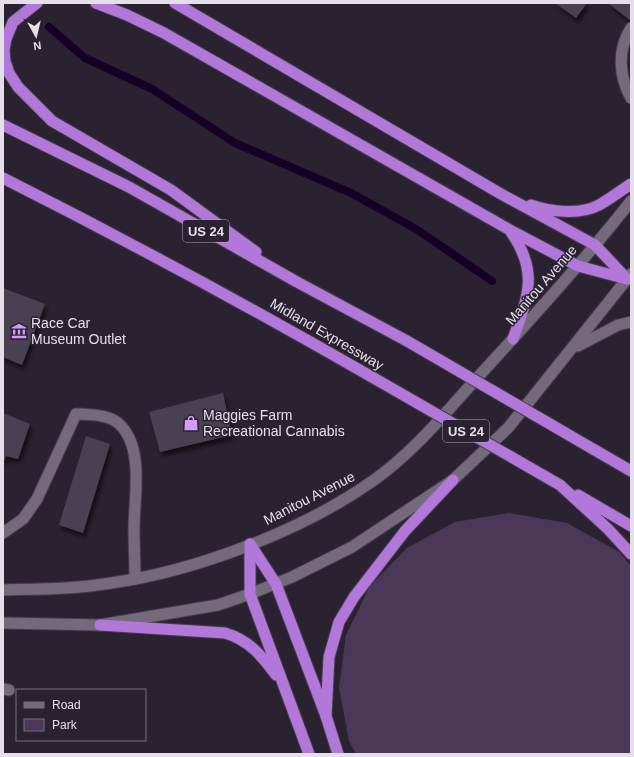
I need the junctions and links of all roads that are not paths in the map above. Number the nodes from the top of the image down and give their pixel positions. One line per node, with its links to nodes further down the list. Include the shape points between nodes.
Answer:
1 (37, 3): 15 (highway, via 13,22 6,39 5,61 18,87 52,121 171,190)
2 (96, 3): 11 (highway, via 164,33)
3 (175, 3): 9 (highway)
4 (631, 28): 5 (main road, via 620,60 626,89)
5 (631, 98)
6 (3, 126): 15 (highway, US 24, via 129,187)
7 (3, 178): 21 (highway, Midland Expressway / US 24, bridge, via 234,298)
8 (631, 184): 9 (highway, via 598,206 568,211 542,209)
9 (500, 194): 12 (highway)
10 (631, 201): 12 (main road, Manitou Avenue)
11 (510, 230): 13 (highway); 17 (highway, via 522,247 528,264 529,281 524,309)
12 (595, 245): 13 (main road, Manitou Avenue); 14 (highway)
13 (578, 266): 14 (highway); 17 (main road, Manitou Avenue)
14 (629, 277): 18 (main road)
15 (296, 282): 19 (highway, US 24, bridge, via 407,341)
16 (631, 322): 18 (main road, via 618,325)
17 (513, 339): 24 (main road, Manitou Avenue, via 409,452 373,480 334,504)
18 (571, 350): 20 (main road, via 508,428)
19 (631, 471)
20 (453, 480): 27 (main road, via 352,547); 33 (highway, via 405,531 354,597 339,622 329,657)
21 (560, 485): 22 (highway, Midland Expressway / US 24); 25 (highway)
22 (631, 526)
23 (3, 533): 26 (main road, via 23,519 38,499 76,414 96,415 118,422 131,442 137,472)
24 (250, 544): 26 (main road, Manitou Avenue, via 208,560); 27 (highway); 29 (highway)
25 (631, 554)
26 (135, 579): 28 (main road, Manitou Avenue, via 62,588)
27 (276, 584): 29 (main road); 33 (highway)
28 (3, 590)
29 (250, 594): 31 (main road, via 218,605); 32 (highway)
30 (3, 623): 31 (main road)
31 (100, 624): 32 (highway, via 204,630 235,636 260,653)
32 (284, 686): 34 (highway)
33 (326, 716): 35 (highway)
34 (309, 754)
35 (338, 754)

